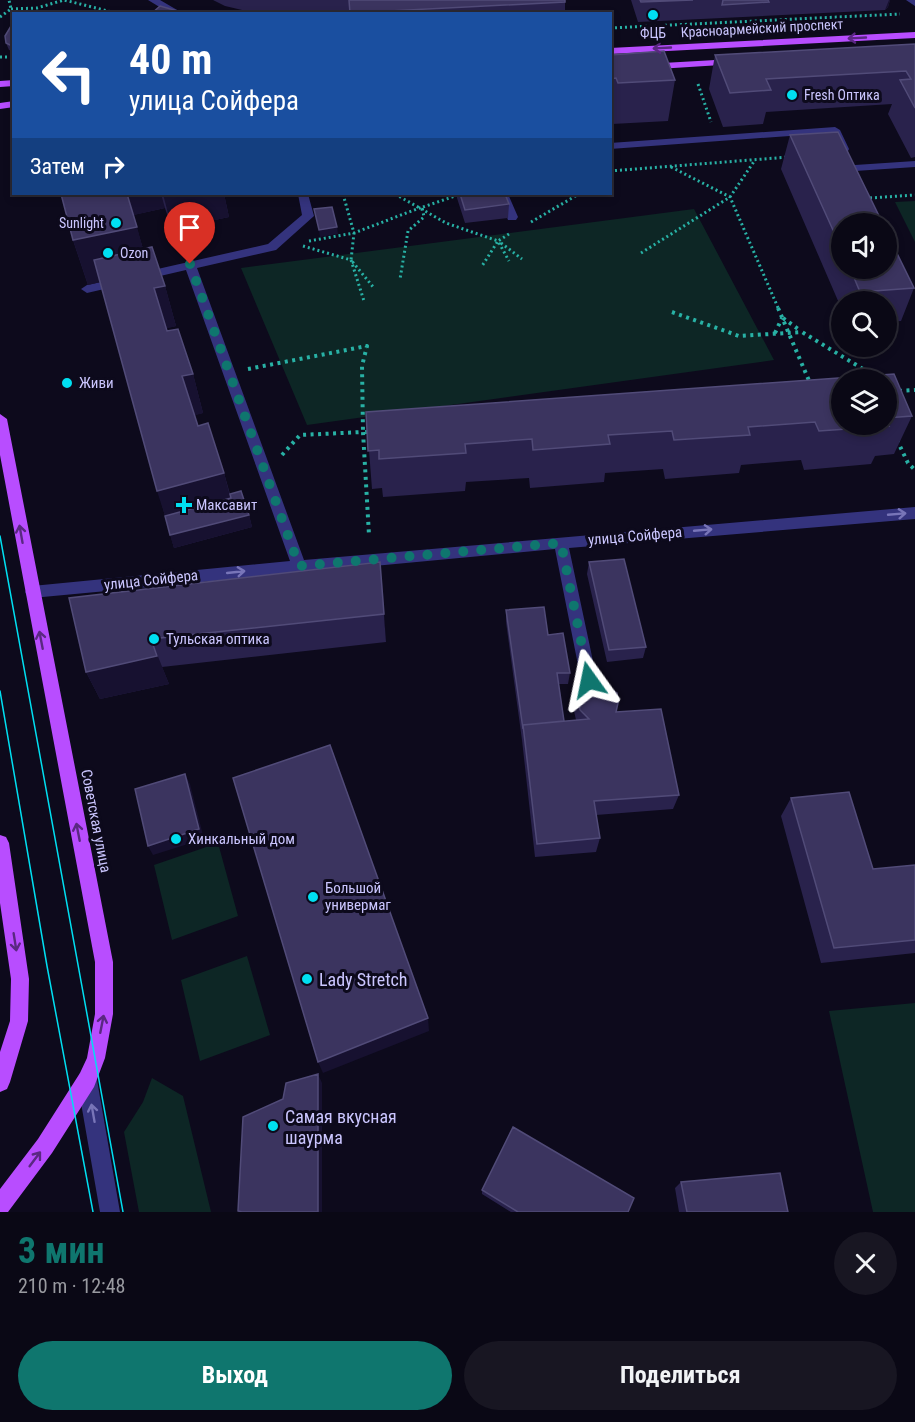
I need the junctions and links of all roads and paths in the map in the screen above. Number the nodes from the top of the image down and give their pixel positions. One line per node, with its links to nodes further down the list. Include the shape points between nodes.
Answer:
1 (9, 0): 6 (path)
2 (153, 0): 9 (street)
3 (911, 0): 4 (street)
4 (915, 3)
5 (37, 8): 6 (path); 7 (path); 8 (path, via 64,0)
6 (11, 9): 11 (path)
7 (38, 12)
8 (112, 12)
9 (175, 12)
10 (884, 15): 12 (path)
11 (0, 17)
12 (612, 28)
13 (915, 35): 14 (main road, Красноармейский проспект, one-way to 14)
14 (612, 51)
15 (741, 62): 16 (main road)
16 (612, 69)
17 (698, 84): 18 (path)
18 (716, 136): 19 (street, via 697,141); 24 (street, via 835,130)
19 (612, 146)
20 (789, 157): 21 (path)
21 (755, 160): 23 (path); 32 (path)
22 (915, 164): 24 (street)
23 (671, 166): 25 (path); 32 (path)
24 (855, 168): 33 (street)
25 (612, 171)
26 (303, 195): 37 (street, via 308,216)
27 (343, 195): 36 (path)
28 (397, 195): 34 (path)
29 (458, 195): 34 (path)
30 (503, 195): 35 (street)
31 (915, 195): 33 (path)
32 (730, 197): 40 (path); 50 (path)
33 (870, 198)
34 (422, 207): 36 (path); 38 (path, via 446,223); 45 (path, via 424,217 408,231)
35 (512, 217)
36 (354, 233): 39 (path); 42 (path)
37 (281, 240): 39 (path); 43 (street, via 272,247)
38 (498, 241): 41 (path); 44 (path)
39 (294, 243): 42 (path)
40 (641, 253)
41 (522, 259)
42 (351, 260): 46 (path); 48 (path)
43 (190, 264): 47 (street); 55 (street)
44 (482, 266)
45 (400, 279)
46 (375, 288)
47 (87, 289)
48 (364, 301)
49 (672, 312): 53 (path, via 739,336)
50 (782, 318): 51 (path); 52 (path); 53 (path)
51 (802, 332): 52 (path); 54 (path)
52 (789, 333): 53 (path); 56 (path)
53 (775, 334)
54 (862, 369)
55 (230, 373): 61 (path, via 367,346 362,366); 64 (street)
56 (812, 387)
57 (915, 390): 58 (path)
58 (897, 391)
59 (0, 419): 69 (main road, Советская улица, one-way to 59)
60 (375, 431): 61 (path)
61 (363, 432): 64 (path, via 300,435); 66 (path)
62 (895, 436): 63 (path)
63 (915, 470)
64 (265, 473): 68 (street)
65 (915, 513): 67 (street, улица Сойфера, one-way to 65)
66 (369, 535)
67 (561, 543): 68 (street, улица Сойфера); 70 (street)
68 (299, 566): 69 (street, улица Сойфера, one-way to 68)
69 (32, 592): 72 (main road, Советская улица, one-way to 69, via 105,1014 104,962)
70 (589, 680)
71 (0, 843): 73 (main road, one-way to 73, via 20,979 19,1021)
72 (87, 1080): 74 (main road, Советская улица, one-way to 72); 75 (street, one-way to 72)
73 (0, 1082)
74 (0, 1206)
75 (110, 1212)

